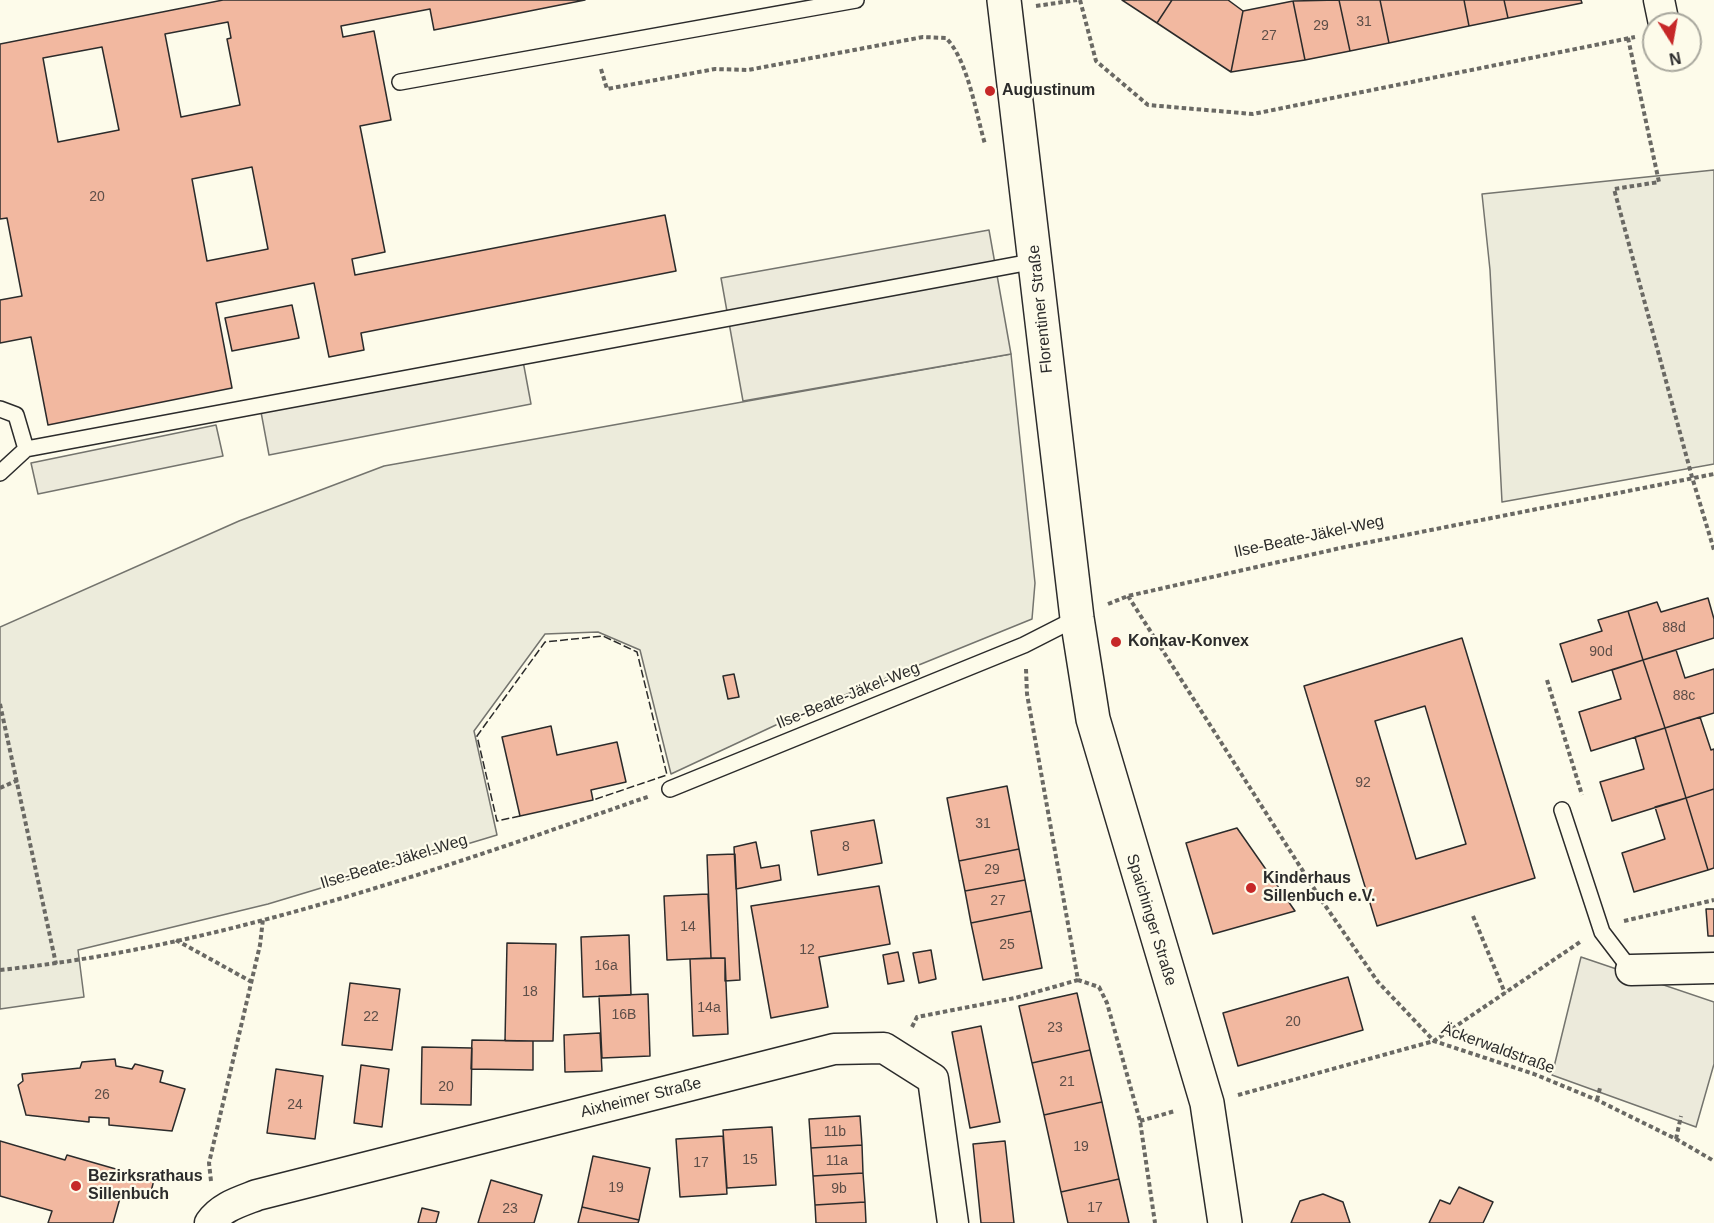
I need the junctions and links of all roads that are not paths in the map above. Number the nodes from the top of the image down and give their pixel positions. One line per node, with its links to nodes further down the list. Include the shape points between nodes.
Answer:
1 (856, 0): 3 (lane)
2 (1004, 0): 4 (street, Florentiner Straße)
3 (400, 82)
4 (1036, 261): 6 (lane); 8 (street, Florentiner Straße)
5 (0, 409): 6 (lane, via 16,415)
6 (26, 448): 7 (lane)
7 (0, 473)
8 (1077, 618): 9 (lane, Ilse-Beate-Jäkel-Weg, via 1024,645); 15 (street, Spaichinger Straße, via 1092,719 1207,1103)
9 (670, 789)
10 (1562, 810): 12 (lane, via 1602,932)
11 (1714, 968): 12 (street)
12 (1631, 970)
13 (213, 1219): 14 (street, Aixheimer Straße, via 257,1196 834,1049 884,1048 933,1079)
14 (952, 1223)
15 (1225, 1223)

